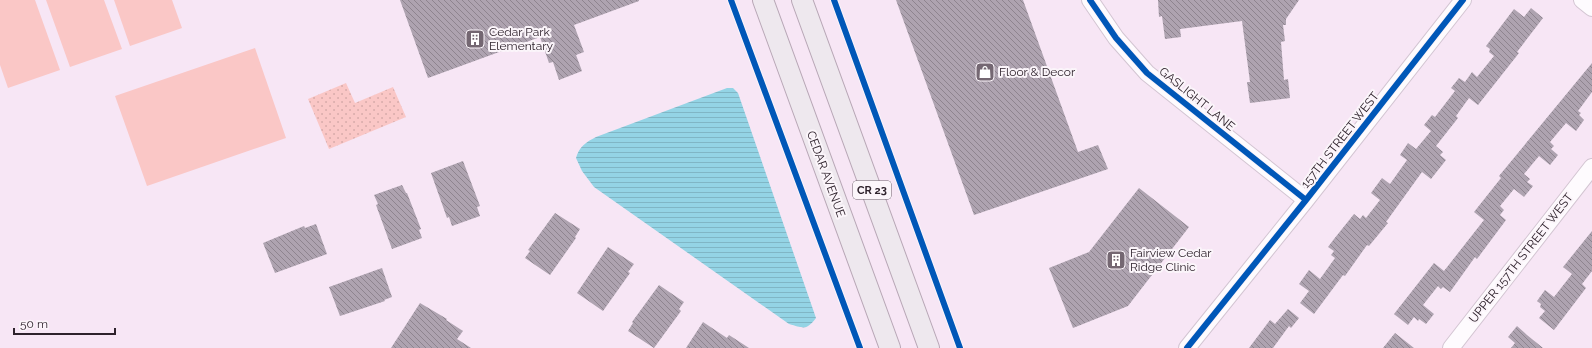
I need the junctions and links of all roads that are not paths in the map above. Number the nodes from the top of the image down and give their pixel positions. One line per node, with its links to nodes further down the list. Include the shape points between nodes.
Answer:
1 (763, 0): 9 (main road, CEDAR AVENUE / CR 23)
2 (802, 0): 10 (main road, CR 23)
3 (1090, 0): 8 (street, GASLIGHT LANE, via 1116,38 1147,73)
4 (1463, 0): 8 (street, 157TH STREET WEST)
5 (1582, 0): 6 (street)
6 (1592, 8)
7 (1592, 168): 12 (street, UPPER 157TH STREET WEST)
8 (1306, 200): 11 (street, 157TH STREET WEST)
9 (890, 348)
10 (929, 348)
11 (1187, 348)
12 (1451, 348)

